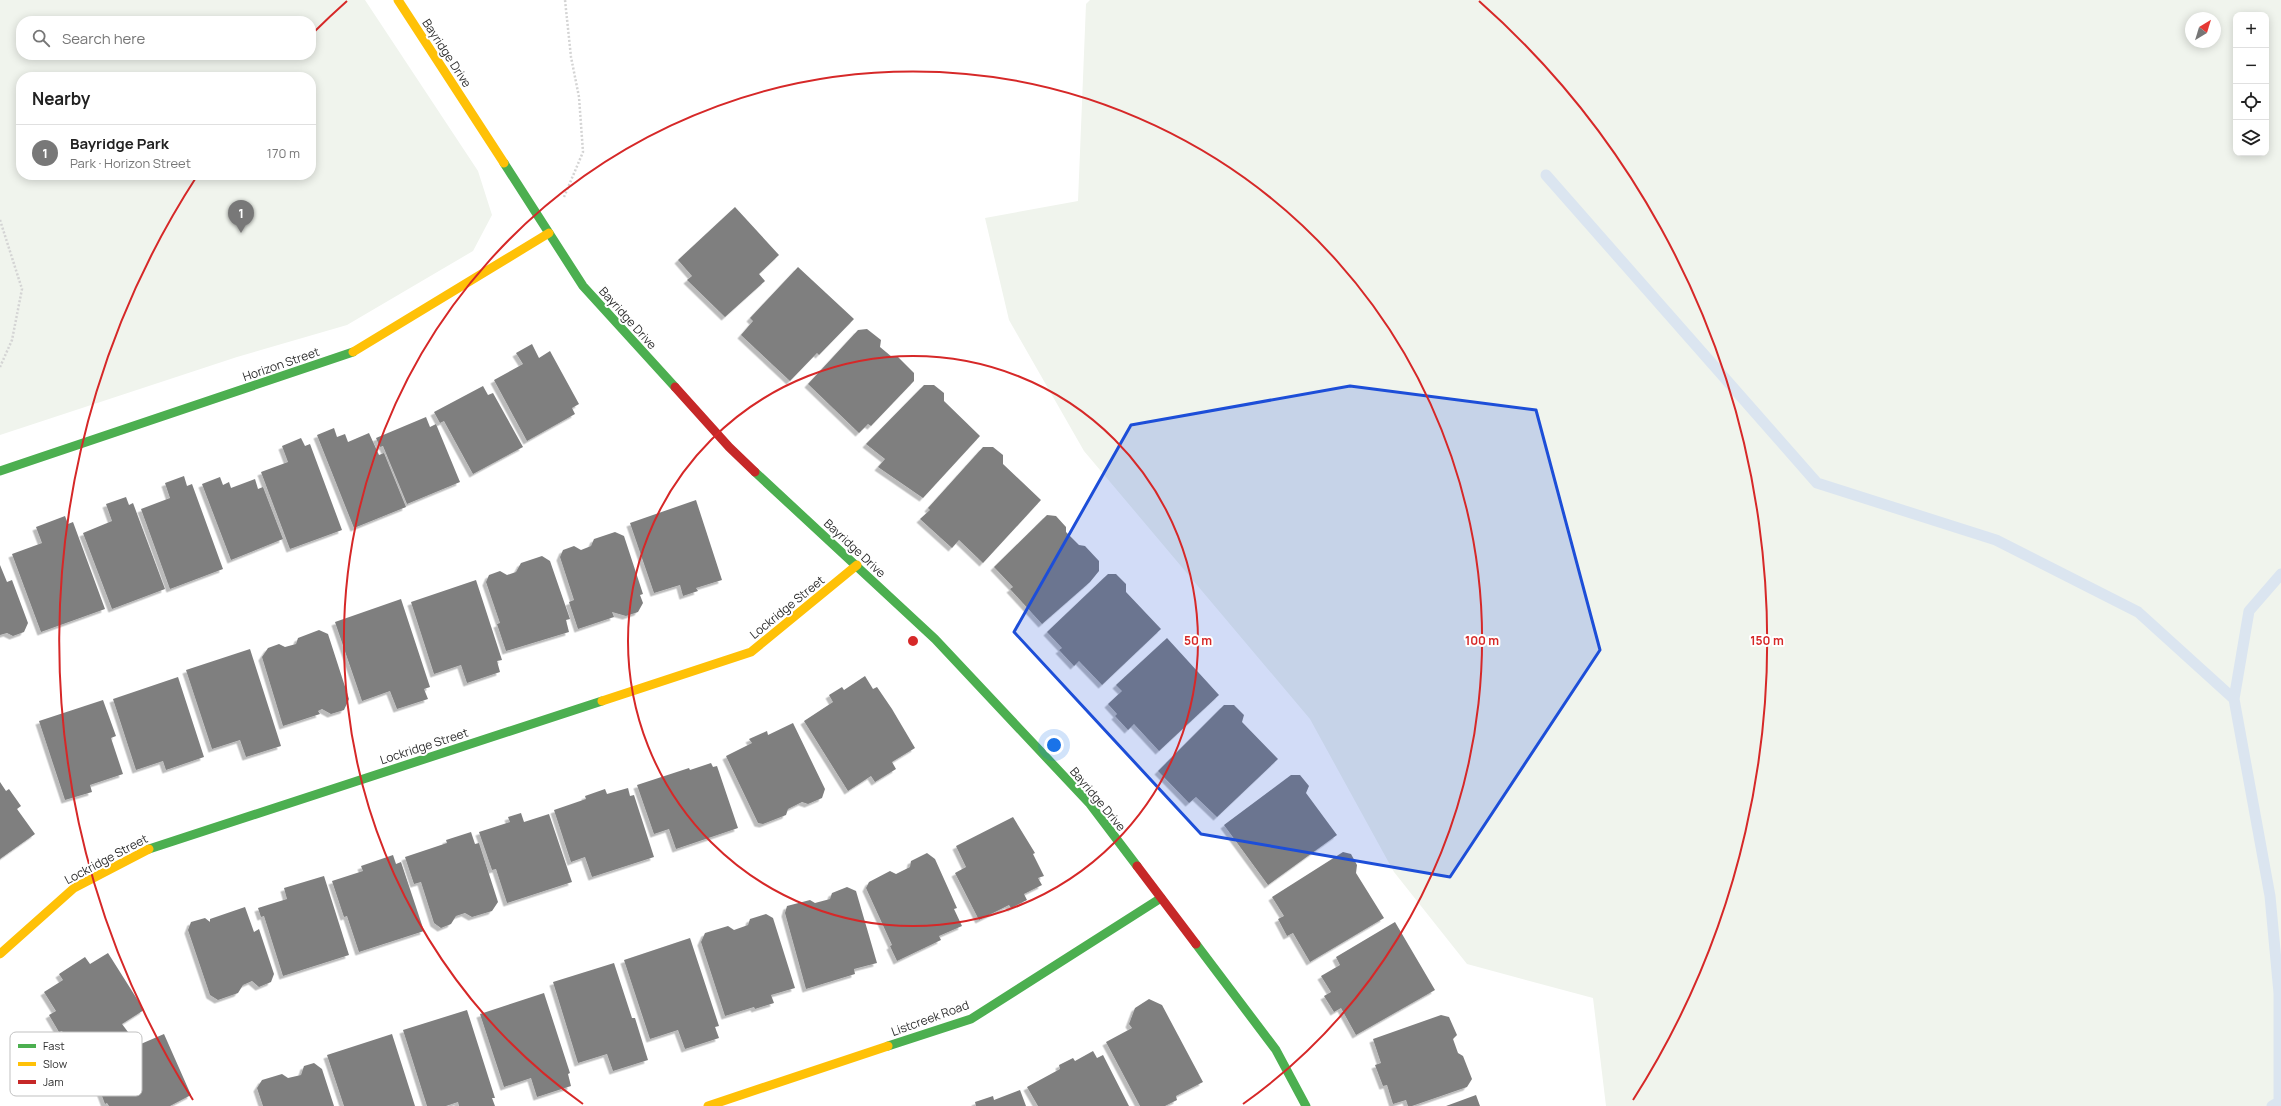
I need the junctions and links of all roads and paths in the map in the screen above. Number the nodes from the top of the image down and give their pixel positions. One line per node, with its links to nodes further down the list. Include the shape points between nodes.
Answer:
1 (398, 0): 4 (street, Bayridge Drive)
2 (565, 0): 4 (path, via 571,57 579,97 583,152)
3 (0, 220): 5 (path, via 22,289 12,340)
4 (549, 233): 6 (street, Horizon Street, via 350,354); 7 (street, Bayridge Drive, via 583,286 729,447)
5 (0, 367)
6 (0, 471)
7 (857, 566): 8 (street, Bayridge Drive, via 935,639 1090,804); 9 (street, Lockridge Street, via 751,652 148,849 74,888)
8 (1161, 898): 10 (street, Listcreek Road, via 970,1019); 11 (street, Bayridge Drive, via 1276,1050)
9 (0, 954)
10 (708, 1106)
11 (1306, 1106)

